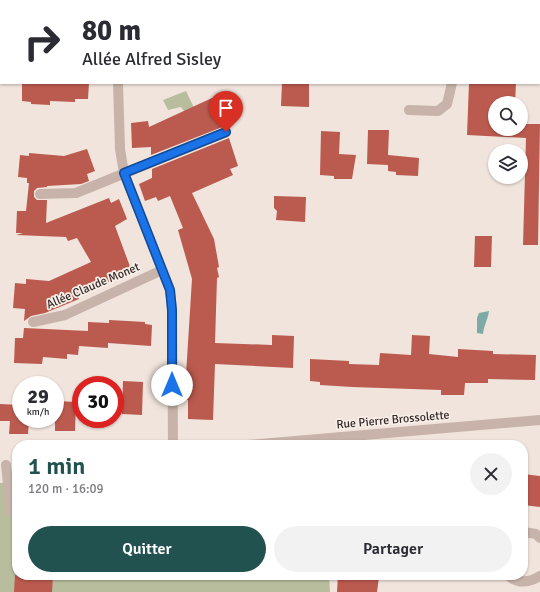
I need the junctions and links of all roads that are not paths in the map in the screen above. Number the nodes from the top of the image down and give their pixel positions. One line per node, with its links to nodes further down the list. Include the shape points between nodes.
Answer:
1 (118, 84): 5 (street, via 120,149)
2 (452, 84): 3 (street, via 447,104 438,110)
3 (409, 110)
4 (226, 132): 5 (street)
5 (124, 173): 6 (street, via 76,193); 7 (street)
6 (40, 194)
7 (162, 270): 8 (street, Allée Claude Monet, via 65,316); 10 (street, via 170,290 172,310)
8 (33, 322)
9 (540, 420): 11 (street, Rue Pierre Brossolette)
10 (173, 440)
11 (306, 440)
12 (3, 466): 13 (street)
13 (12, 512)
14 (528, 533): 15 (street, via 536,534)
15 (540, 538)
16 (540, 576): 18 (street)
17 (516, 580): 18 (street)
18 (524, 587)

